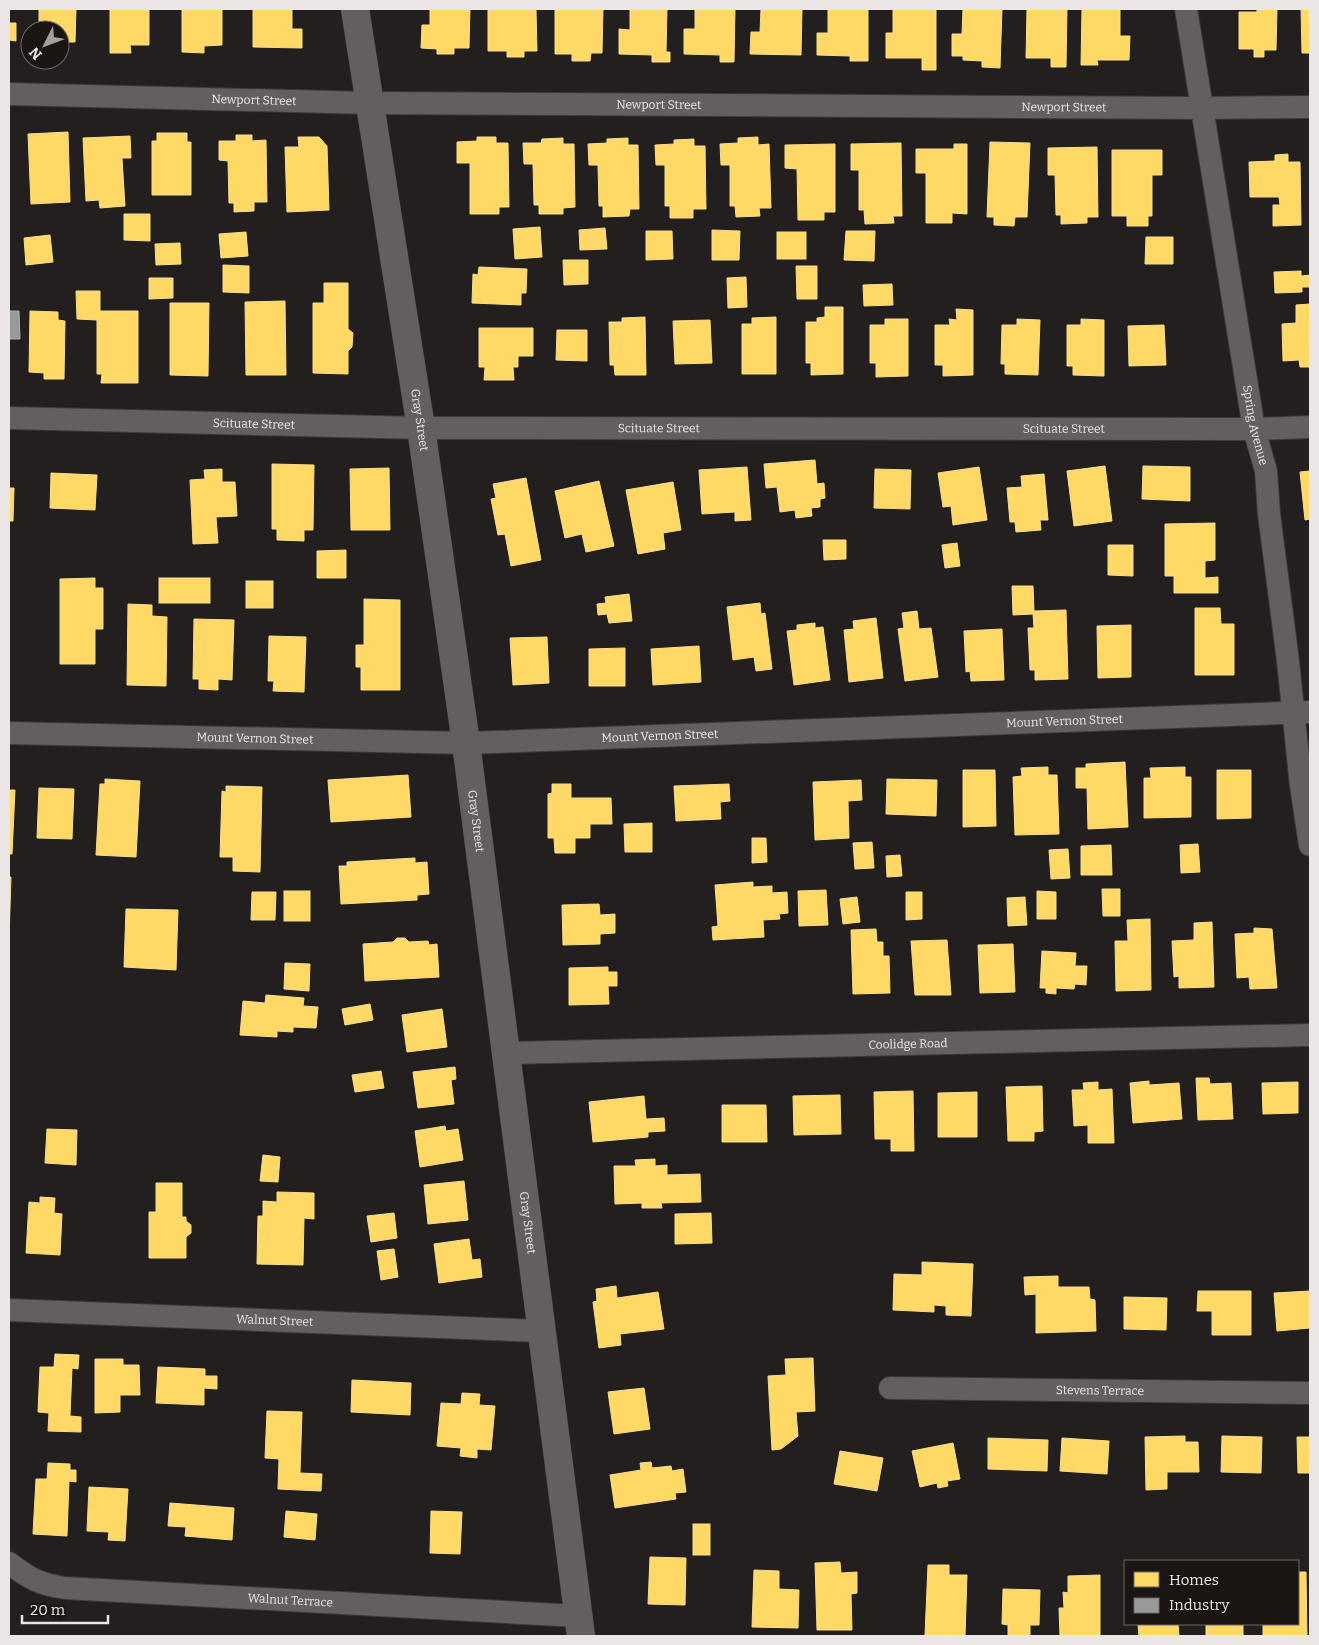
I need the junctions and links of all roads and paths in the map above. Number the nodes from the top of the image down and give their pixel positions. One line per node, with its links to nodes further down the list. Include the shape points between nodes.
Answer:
1 (355, 9): 4 (street, Gray Street)
2 (1186, 9): 6 (street, Spring Avenue)
3 (9, 94): 4 (street, Newport Street)
4 (370, 103): 6 (street, Newport Street); 9 (street, Gray Street)
5 (1310, 107): 6 (street, Newport Street)
6 (1201, 108): 10 (street, Spring Avenue)
7 (9, 418): 9 (street, Scituate Street)
8 (1310, 427): 10 (street, Scituate Street)
9 (421, 428): 10 (street, Scituate Street); 13 (street, Gray Street)
10 (1254, 429): 11 (street, Spring Avenue, via 1266,471 1269,514)
11 (1302, 712): 13 (street, Mount Vernon Street); 14 (street, Spring Avenue, via 1301,786)
12 (9, 733): 13 (street, Mount Vernon Street)
13 (466, 743): 16 (street, Gray Street)
14 (1310, 845)
15 (1310, 1035): 16 (street, Coolidge Road)
16 (506, 1053): 18 (street, Gray Street)
17 (9, 1310): 18 (street, Walnut Street)
18 (541, 1331): 22 (street, Gray Street)
19 (890, 1388): 20 (street, Stevens Terrace)
20 (1310, 1393)
21 (9, 1563): 22 (street, Walnut Terrace, via 42,1584 65,1588)
22 (579, 1626)

